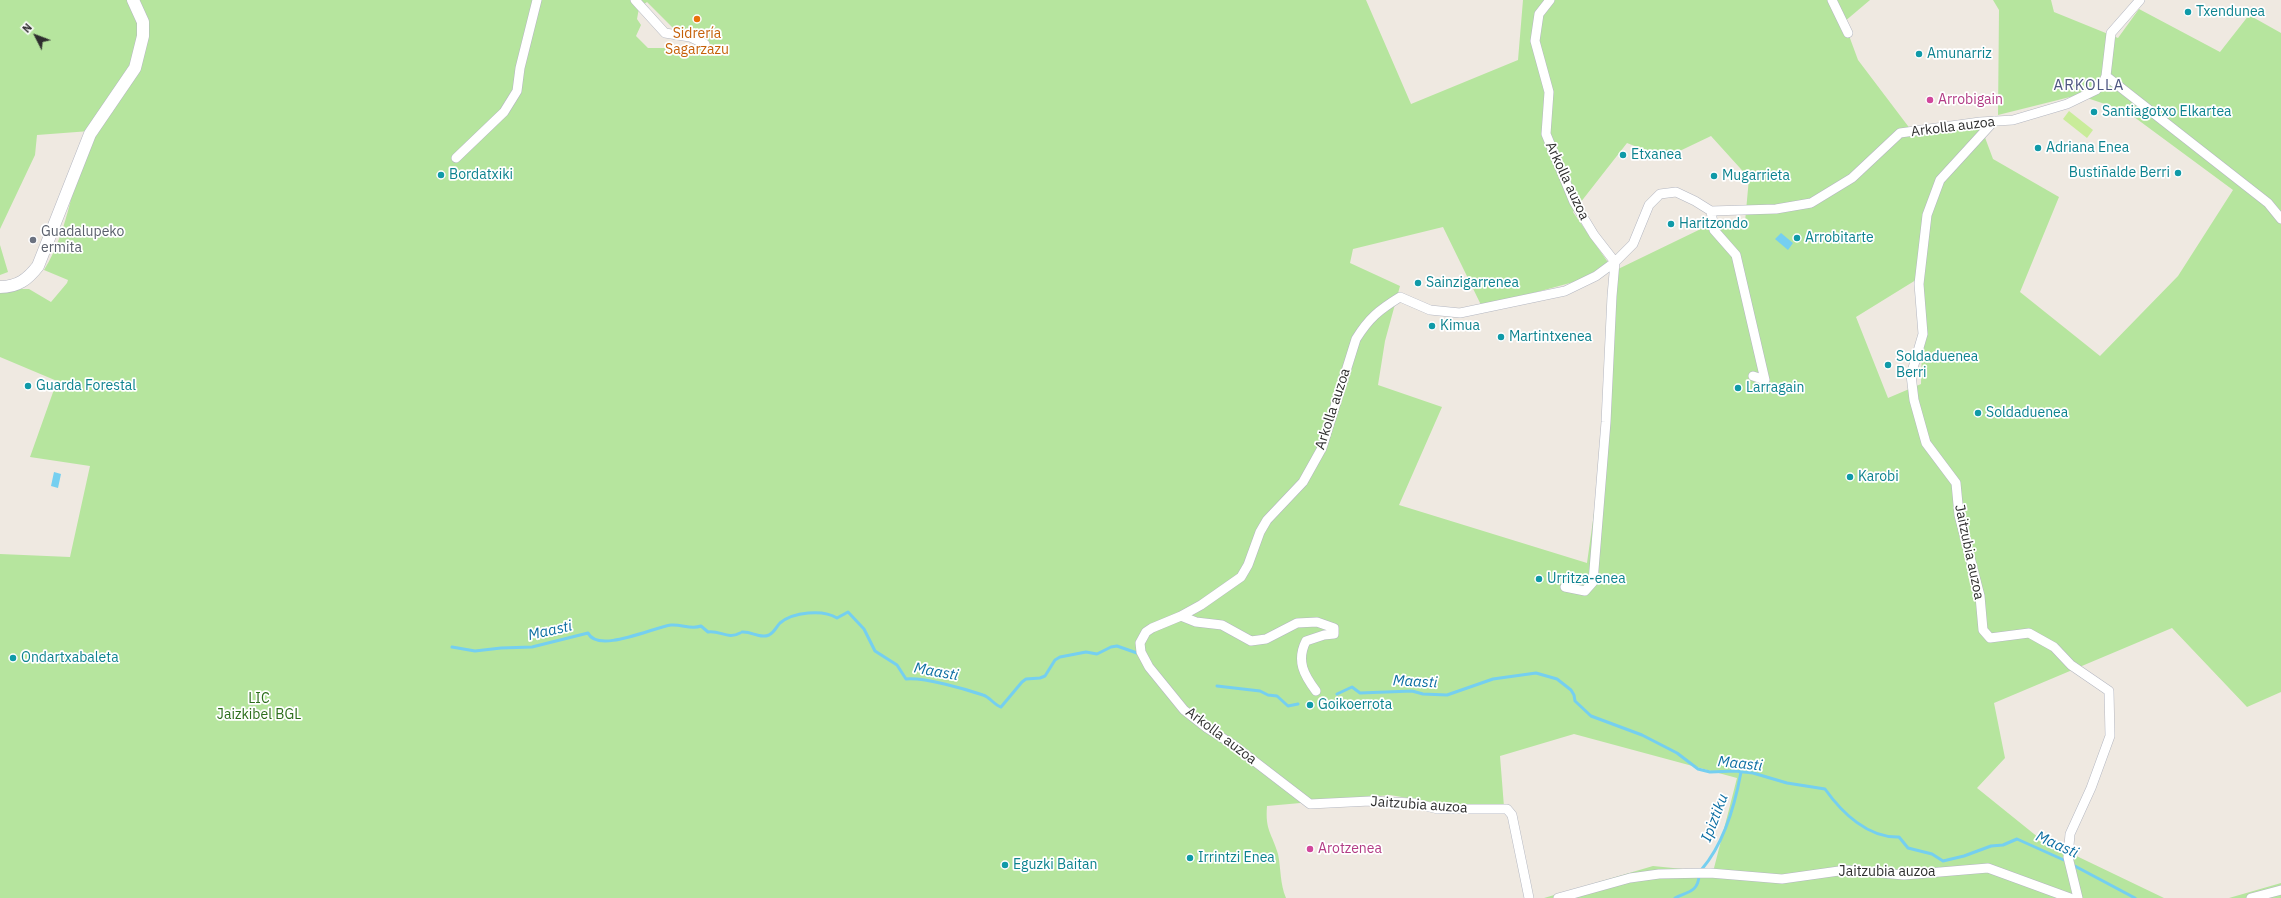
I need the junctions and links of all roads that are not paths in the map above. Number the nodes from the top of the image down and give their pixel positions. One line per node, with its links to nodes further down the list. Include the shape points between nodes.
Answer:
1 (133, 0): 15 (street, via 143,22 143,36 135,68 90,134 42,259 29,277 16,285)
2 (537, 0): 11 (street, via 520,68 517,91 504,112)
3 (635, 0): 8 (street, via 665,33 690,37)
4 (1550, 0): 14 (street, Arkolla auzoa, via 1539,14 1535,41 1549,92 1546,134 1574,202 1594,235)
5 (1832, 0): 7 (street)
6 (2140, 0): 9 (street, via 2111,33)
7 (1848, 33)
8 (705, 44)
9 (2106, 76): 10 (street, Arkolla auzoa, via 2096,90 2067,104 2013,120); 13 (street, via 2268,203)
10 (1994, 121): 12 (street, Arkolla auzoa, via 1900,133 1852,178 1811,203 1757,211); 25 (street, Jaitzubia auzoa, via 1940,180 1927,215 1919,284 1923,334 1911,375 1914,400 1926,443 1956,483 1959,515 1980,596 1983,630 1990,638 2029,633 2054,647 2071,665 2109,691 2110,736 2091,788 2070,834 2068,857)
11 (456, 158)
12 (1711, 211): 14 (street, Arkolla auzoa, via 1695,200 1676,192 1660,194 1649,205 1633,244); 16 (street, via 1714,230 1736,256 1740,271 1765,380)
13 (2281, 219)
14 (1615, 262): 17 (street, via 1593,582 1585,591); 18 (street, Arkolla auzoa, via 1596,276 1565,291 1522,301 1460,313 1430,310 1400,297 1377,311 1356,339 1322,448 1303,482 1260,532 1241,577)
15 (0, 287)
16 (1753, 376)
17 (1565, 587)
18 (1181, 616): 19 (street, via 1196,622 1222,625 1251,641 1266,640 1297,624 1317,622 1334,628 1334,634 1324,634 1306,641 1301,651 1304,674); 20 (street, Arkolla auzoa, via 1146,632 1140,643 1141,652 1149,667 1184,710)
19 (1316, 691)
20 (1310, 804): 22 (street, Jaitzubia auzoa, via 1370,801 1413,803 1438,809 1507,809 1512,815)
21 (2281, 890): 26 (street)
22 (1529, 898)
23 (1558, 898): 24 (street, Jaitzubia auzoa, via 1630,878 1659,874 1710,872 1782,879 1846,870 1904,875 1988,868)
24 (2070, 898)
25 (2078, 898)
26 (2251, 898)

